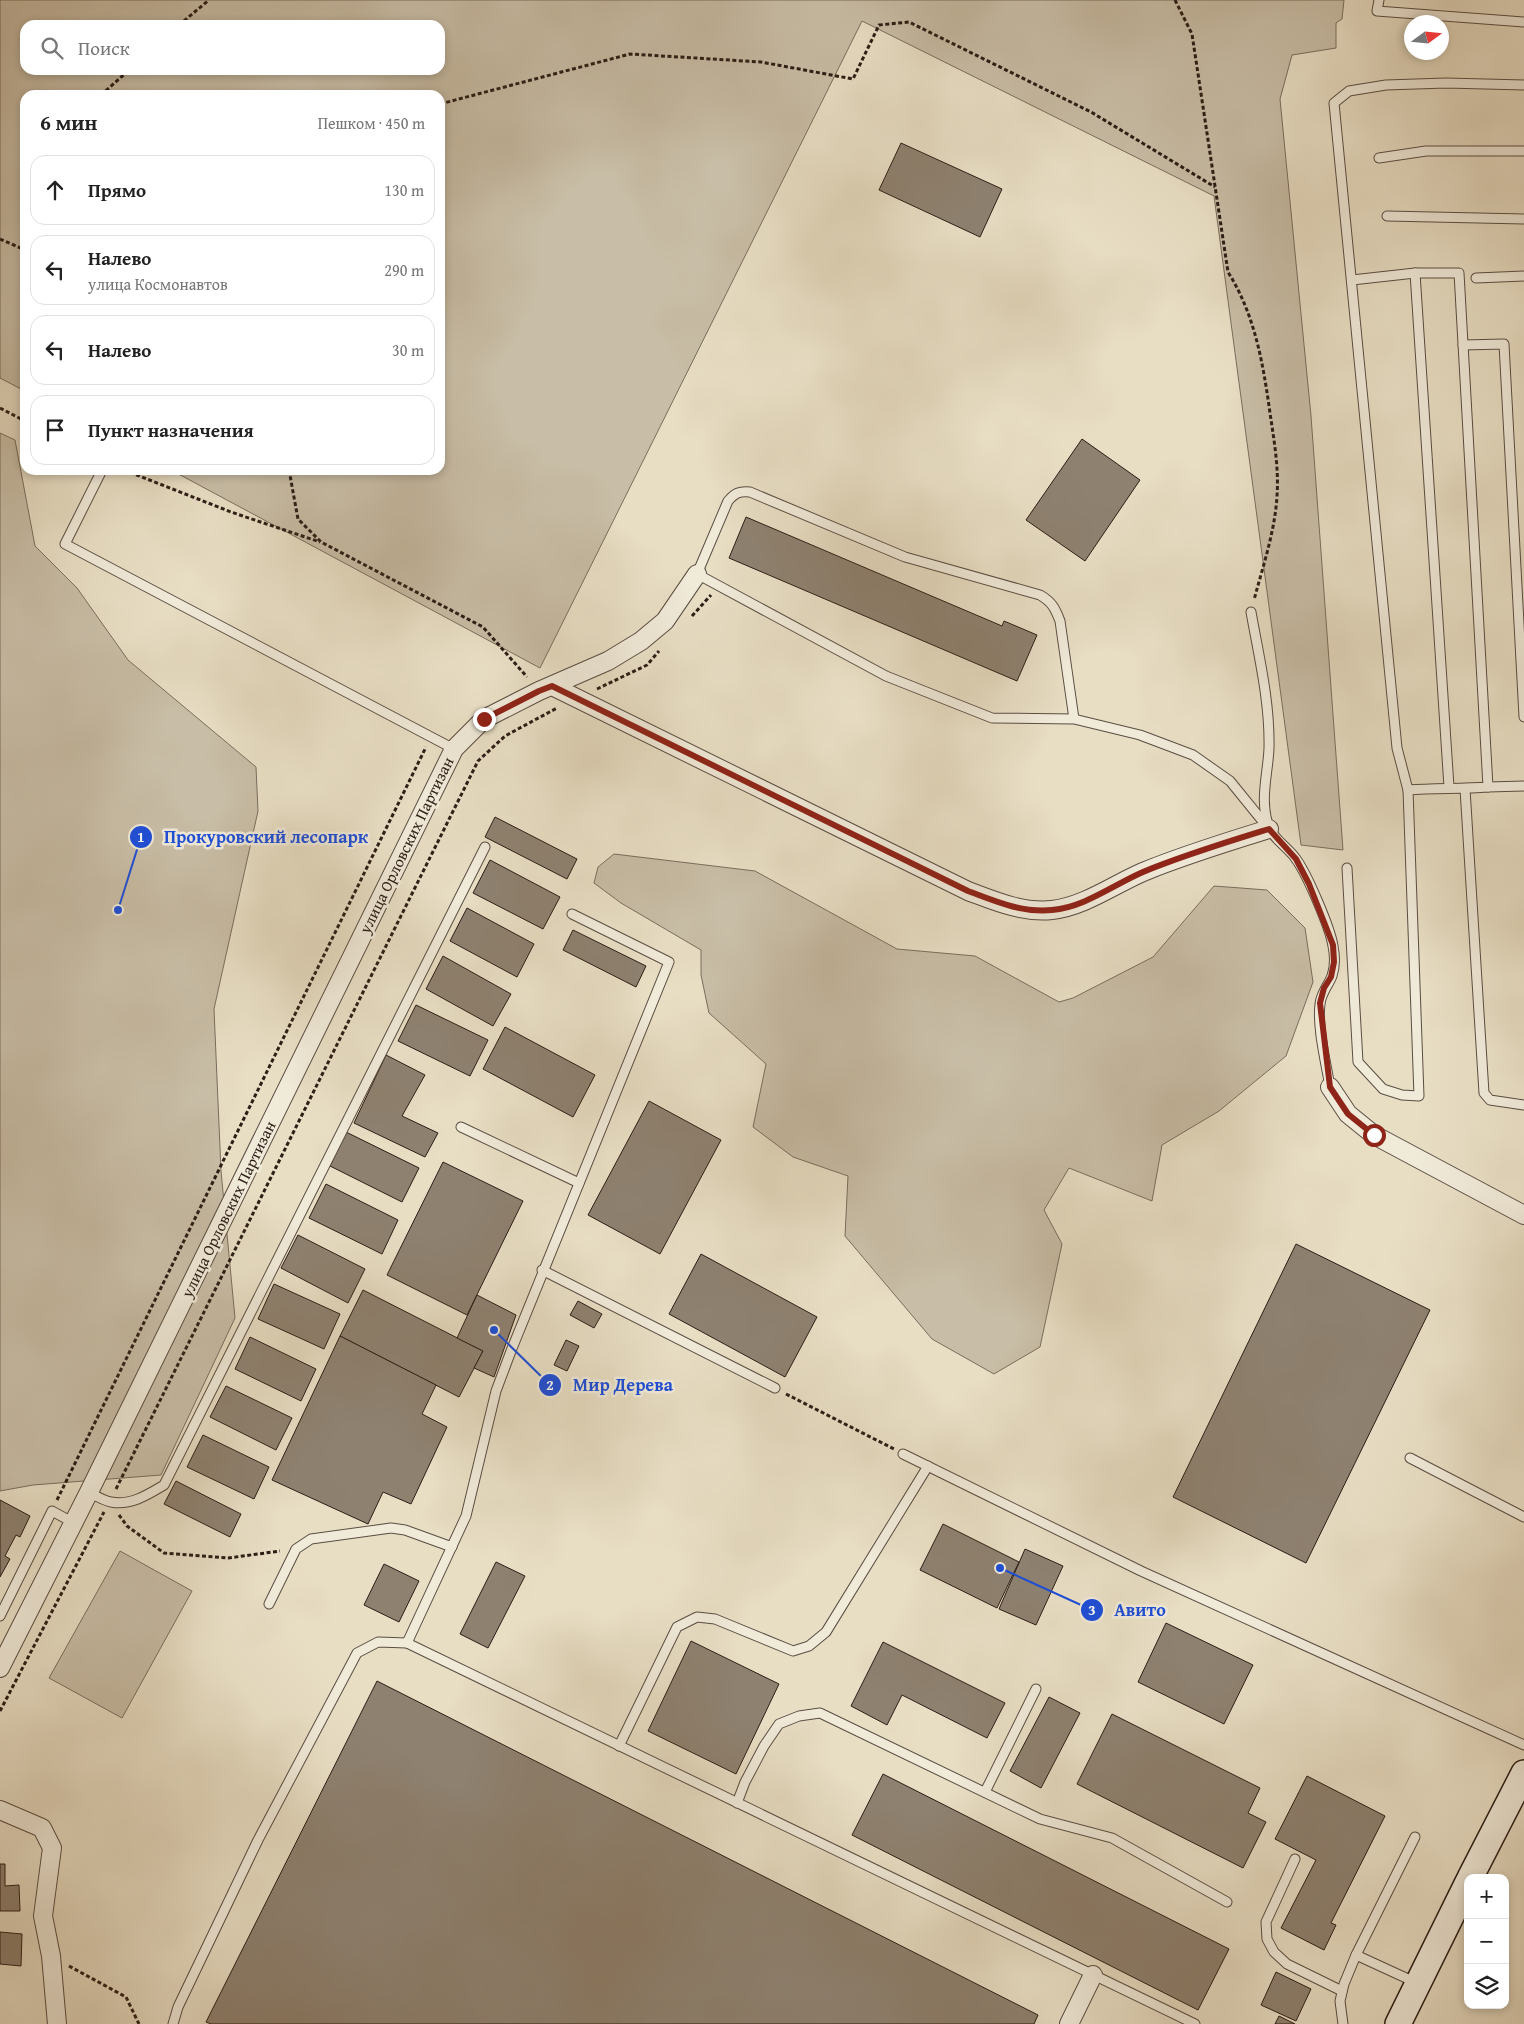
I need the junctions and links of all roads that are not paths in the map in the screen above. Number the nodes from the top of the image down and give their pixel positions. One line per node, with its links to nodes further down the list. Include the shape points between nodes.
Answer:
1 (1379, 0): 2 (lane, via 1377,11)
2 (1524, 22)
3 (1524, 85): 11 (lane, via 1386,85 1349,91 1334,103)
4 (1524, 151): 5 (lane, via 1426,151)
5 (1379, 158)
6 (1387, 216): 7 (lane)
7 (1524, 219)
8 (1415, 273): 11 (lane); 12 (lane, via 1458,272); 21 (lane)
9 (1524, 276): 10 (lane)
10 (1476, 278)
11 (1352, 280): 24 (lane, via 1397,748)
12 (1463, 345): 17 (lane, via 1504,344); 22 (lane)
13 (100, 475): 19 (lane, via 65,544)
14 (697, 574): 16 (street, улица Орловских Партизан, via 665,621 641,641); 18 (lane, via 886,676 992,718); 18 (lane, via 728,501 741,491 905,557 1040,595 1049,600 1060,621)
15 (1251, 612): 25 (lane, via 1266,694 1269,748 1264,794)
16 (546, 688): 19 (street, улица Орловских Партизан, via 484,719); 25 (street, via 577,698 968,891 1016,909 1052,910 1088,900 1187,855)
17 (1524, 717)
18 (1074, 718): 25 (lane, via 1140,735 1193,755 1230,781)
19 (454, 749): 39 (street, улица Орловских Партизан)
20 (1524, 786): 22 (lane)
21 (1450, 787): 23 (lane); 24 (lane)
22 (1488, 787): 23 (lane)
23 (1465, 789): 30 (lane, via 1484,1093 1490,1100)
24 (1408, 790): 27 (lane, via 1419,1096 1383,1089 1358,1062)
25 (1269, 829): 29 (lane, via 1296,859 1333,945 1331,977 1320,1003)
26 (485, 847): 39 (lane, via 164,1484 141,1499 110,1502)
27 (1347, 868)
28 (572, 914): 32 (lane, via 669,962)
29 (1330, 1087): 33 (street, via 1348,1114 1374,1135)
30 (1524, 1105)
31 (461, 1127): 32 (lane)
32 (579, 1182): 34 (lane)
33 (1524, 1215)
34 (542, 1270): 35 (lane); 42 (lane, via 496,1391 466,1516)
35 (775, 1388)
36 (903, 1454): 38 (lane)
37 (1410, 1458): 40 (lane)
38 (928, 1466): 48 (lane, via 1141,1570); 49 (lane, via 826,1632 809,1646 793,1651 714,1619 697,1617 677,1626)
39 (89, 1492): 41 (street, улица Орловских Партизан)
40 (1524, 1517)
41 (74, 1522): 44 (lane, via 52,1511); 46 (street, улица Орловских Партизан)
42 (452, 1547): 43 (lane, via 391,1528 311,1539 296,1549); 45 (lane)
43 (269, 1604)
44 (0, 1616)
45 (408, 1643): 49 (lane); 64 (lane, via 378,1642 356,1653 258,1840)
46 (0, 1668)
47 (1036, 1689): 51 (lane)
48 (1524, 1745)
49 (619, 1746): 52 (lane)
50 (1522, 1782): 56 (main road)
51 (985, 1792): 52 (lane, via 820,1713 799,1716 779,1724 764,1746); 58 (lane, via 1040,1819 1112,1838)
52 (737, 1803): 60 (lane)
53 (0, 1810): 63 (street, via 42,1828 52,1848 43,1916 51,1956)
54 (1415, 1837): 59 (lane)
55 (1295, 1859): 62 (lane, via 1266,1922 1267,1939 1286,1964)
56 (1472, 1874)
57 (1464, 1890): 61 (main road)
58 (1227, 1902)
59 (1356, 1955): 61 (lane); 62 (lane)
60 (1092, 1976): 65 (street); 66 (lane)
61 (1418, 1983): 68 (main road)
62 (1342, 1991): 67 (lane)
63 (57, 2024)
64 (172, 2024)
65 (1069, 2024)
66 (1195, 2024)
67 (1343, 2024)
68 (1398, 2024)

